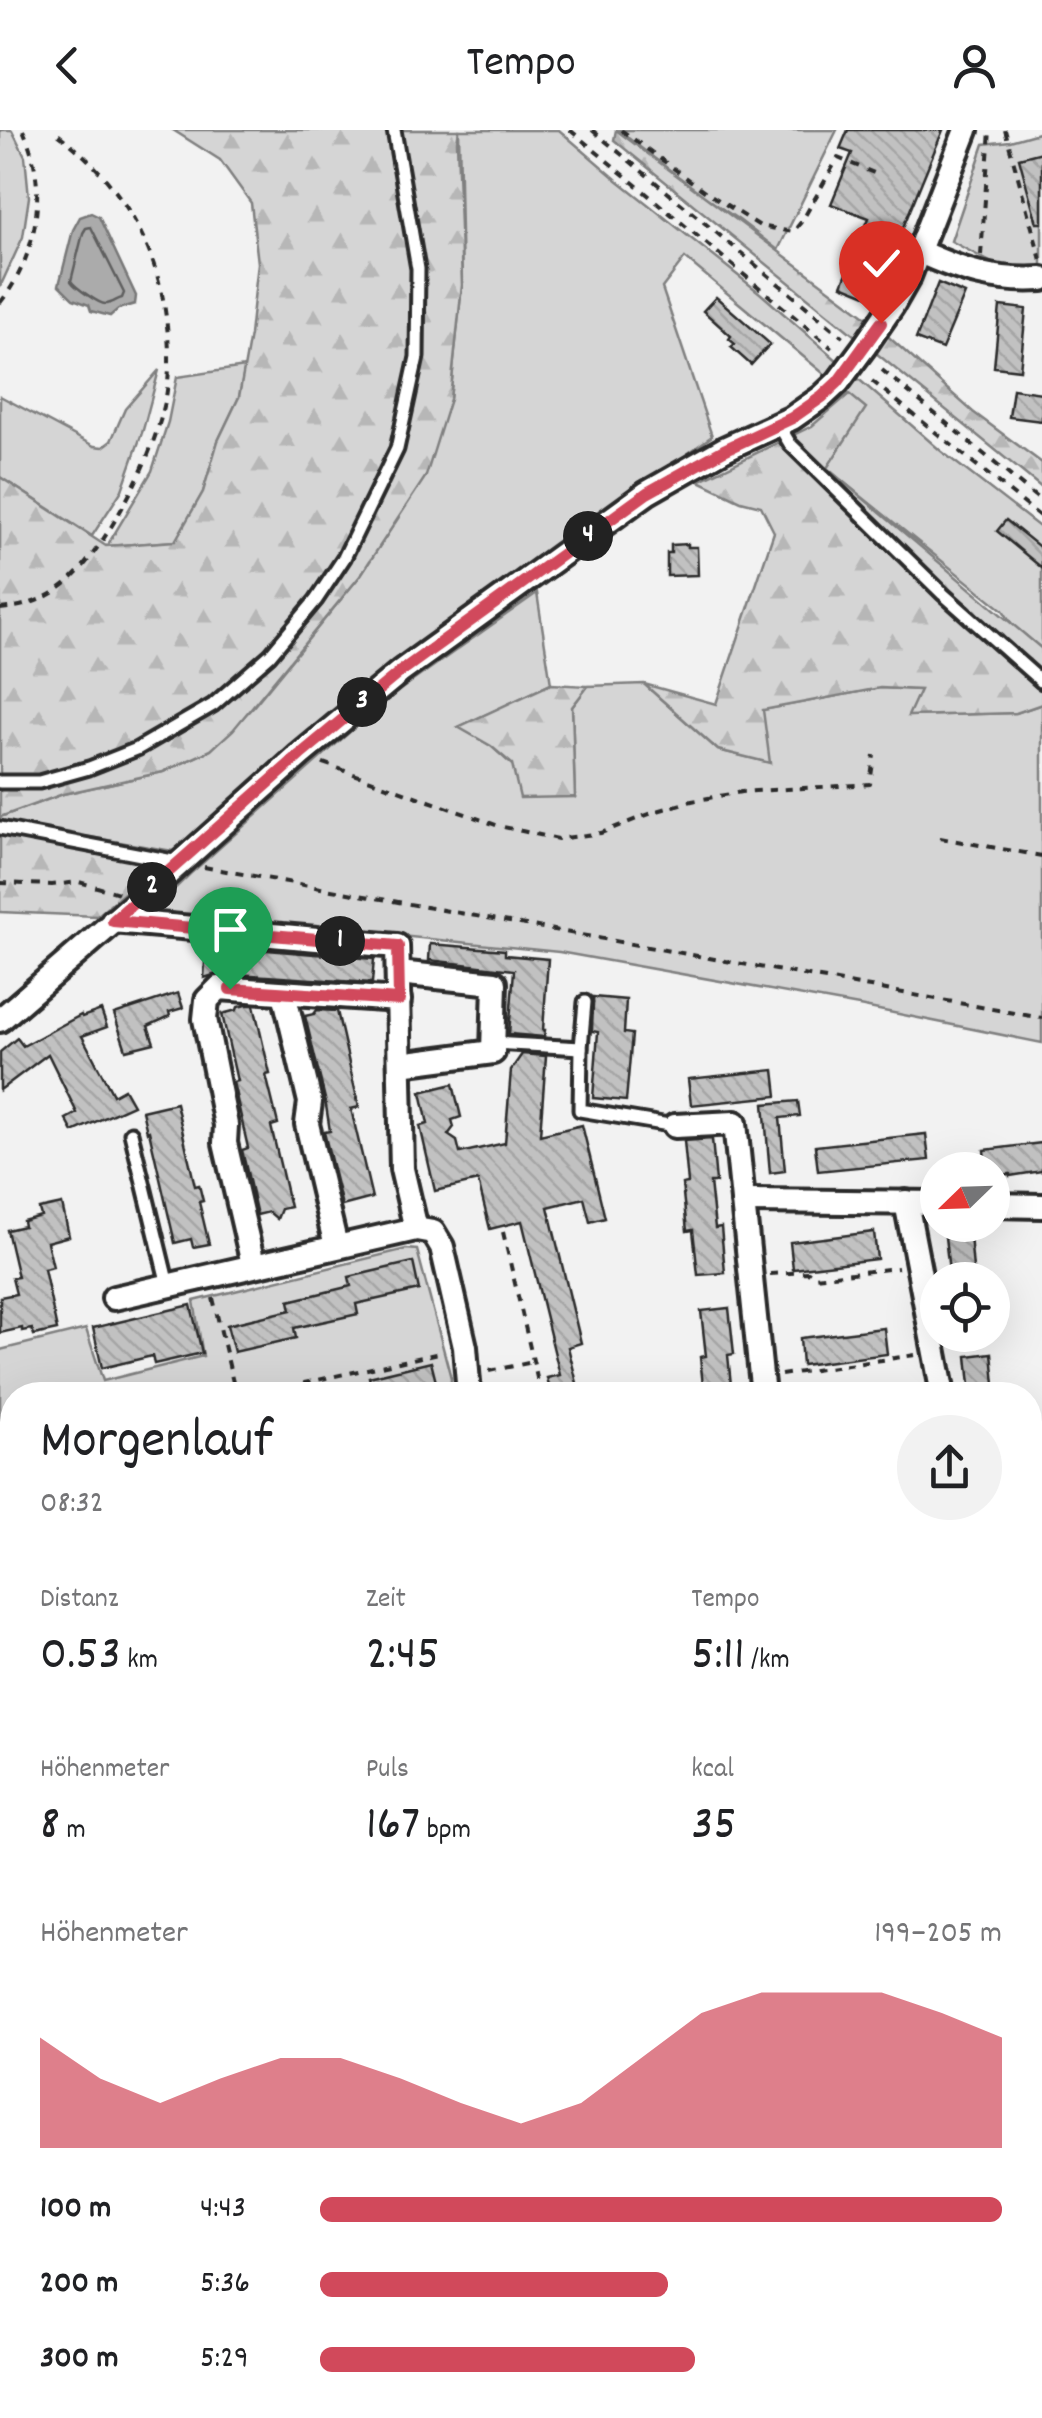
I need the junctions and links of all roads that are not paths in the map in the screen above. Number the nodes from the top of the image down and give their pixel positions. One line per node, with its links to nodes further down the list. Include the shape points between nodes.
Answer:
1 (394, 130): 7 (lane, via 418,269 417,356 396,450 344,558 270,655 213,705 90,768 39,782)
2 (966, 130): 3 (street)
3 (920, 252): 4 (street, via 980,275); 5 (street, via 838,382)
4 (1042, 279)
5 (778, 424): 6 (lane, via 790,444 943,594); 9 (street, via 647,493 400,672)
6 (1042, 682)
7 (0, 782)
8 (0, 828): 9 (lane)
9 (180, 862): 10 (street)
10 (113, 921): 11 (street, via 398,946); 15 (street)
11 (398, 973): 13 (street); 16 (street, via 495,983)
12 (284, 993): 13 (street); 27 (street); 28 (street, via 219,988 204,1009 224,1143)
13 (399, 1000): 18 (street)
14 (585, 1002): 17 (lane)
15 (0, 1020)
16 (494, 1043): 17 (lane); 18 (street, via 493,1052)
17 (581, 1048): 19 (lane, via 580,1110)
18 (400, 1064): 26 (street, via 402,1170)
19 (675, 1126): 21 (street, via 735,1123)
20 (131, 1132): 29 (lane)
21 (744, 1201): 22 (street); 32 (street)
22 (906, 1202): 23 (street); 33 (street)
23 (920, 1202)
24 (1010, 1205): 25 (street)
25 (1042, 1206)
26 (416, 1229): 27 (street); 31 (street, via 433,1232 442,1247)
27 (336, 1246): 28 (street)
28 (254, 1264): 29 (street)
29 (168, 1284): 30 (street)
30 (114, 1298)
31 (469, 1382)
32 (762, 1382)
33 (941, 1382)

